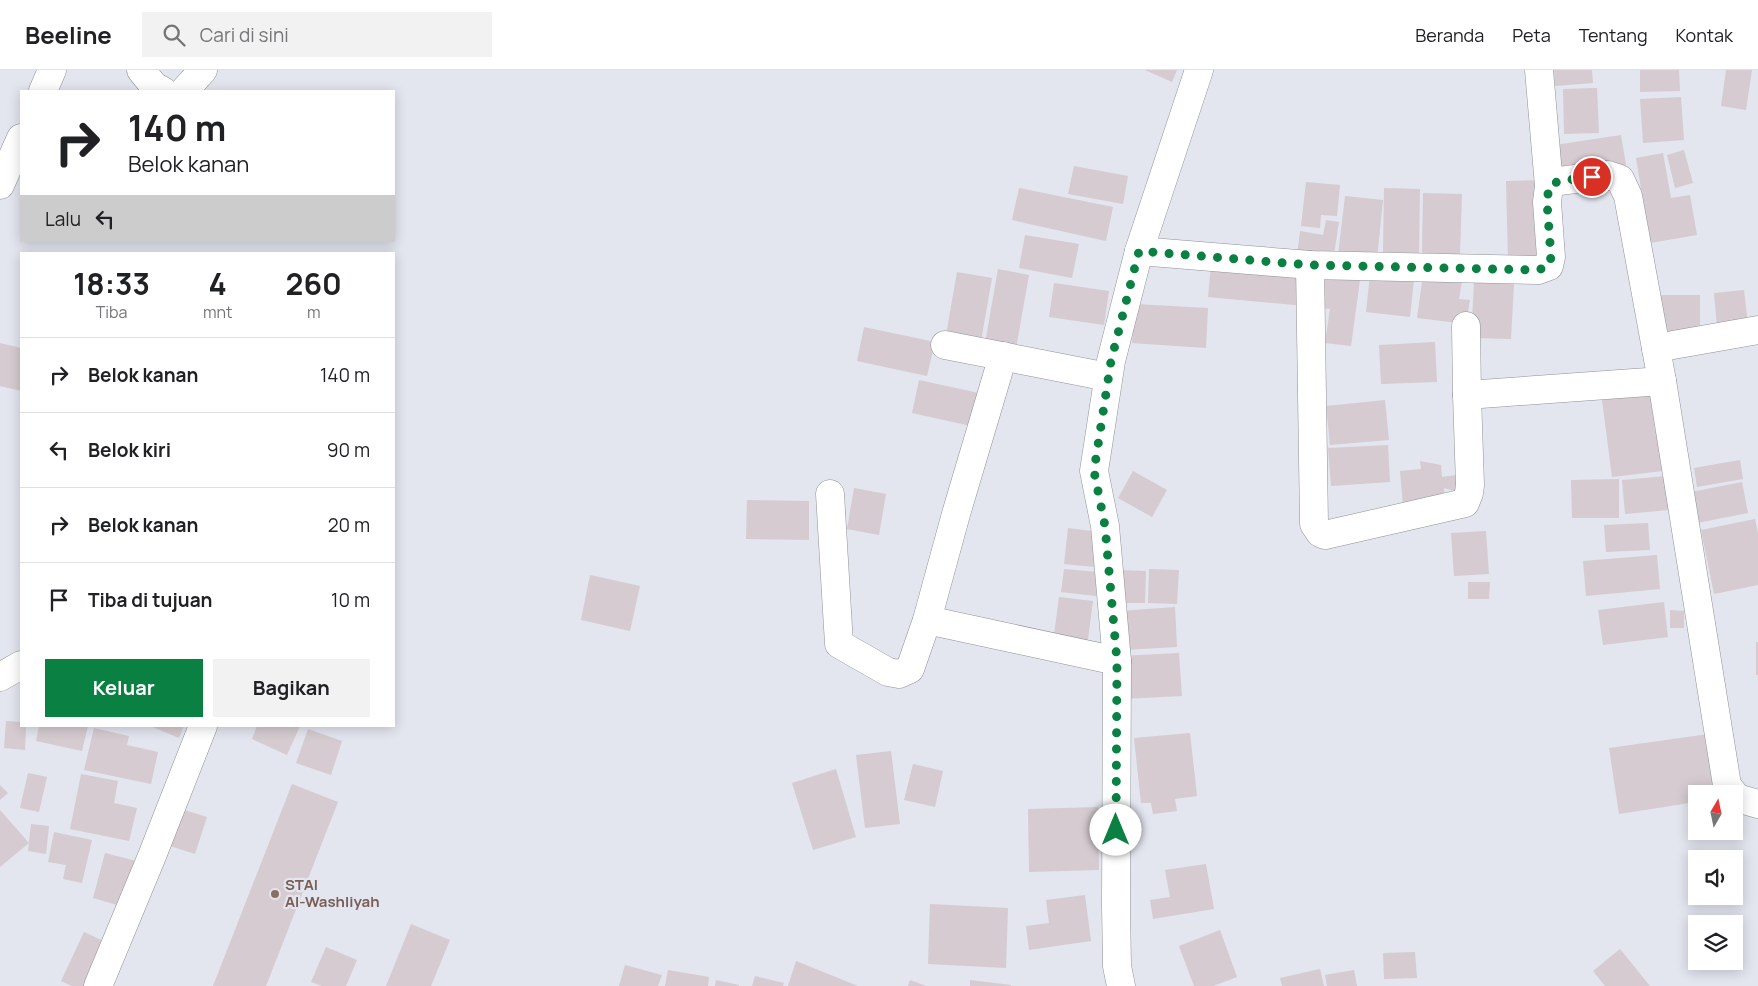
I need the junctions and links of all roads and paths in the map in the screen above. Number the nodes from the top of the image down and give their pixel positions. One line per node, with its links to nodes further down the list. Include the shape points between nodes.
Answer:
1 (52, 70): 6 (street)
2 (141, 70): 7 (street)
3 (204, 70): 8 (street)
4 (1199, 70): 12 (street)
5 (1538, 70): 11 (street)
6 (42, 90)
7 (161, 90)
8 (185, 90)
9 (20, 140): 10 (street)
10 (0, 185)
11 (1549, 186): 13 (street, via 1551,257 1549,266 1538,270); 17 (street, via 1559,181 1608,175 1620,179 1628,196)
12 (1139, 251): 13 (street); 19 (street)
13 (1310, 265): 21 (street, via 1314,524 1320,533 1325,535 1465,503 1470,485)
14 (1466, 326): 21 (street)
15 (1758, 330): 17 (street)
16 (945, 345): 18 (street)
17 (1656, 348): 20 (street)
18 (1004, 356): 19 (street); 23 (street)
19 (1108, 377): 24 (street, via 1094,471 1105,526)
20 (1662, 381): 21 (street); 28 (street, via 1727,784 1737,798)
21 (1467, 395)
22 (830, 494): 23 (street, via 839,644 888,672 899,674 910,669)
23 (927, 620): 24 (street)
24 (1117, 661): 30 (street, via 1116,906 1117,966)
25 (20, 666): 26 (street)
26 (0, 677)
27 (203, 727): 29 (street)
28 (1758, 804)
29 (98, 986)
30 (1121, 986)

